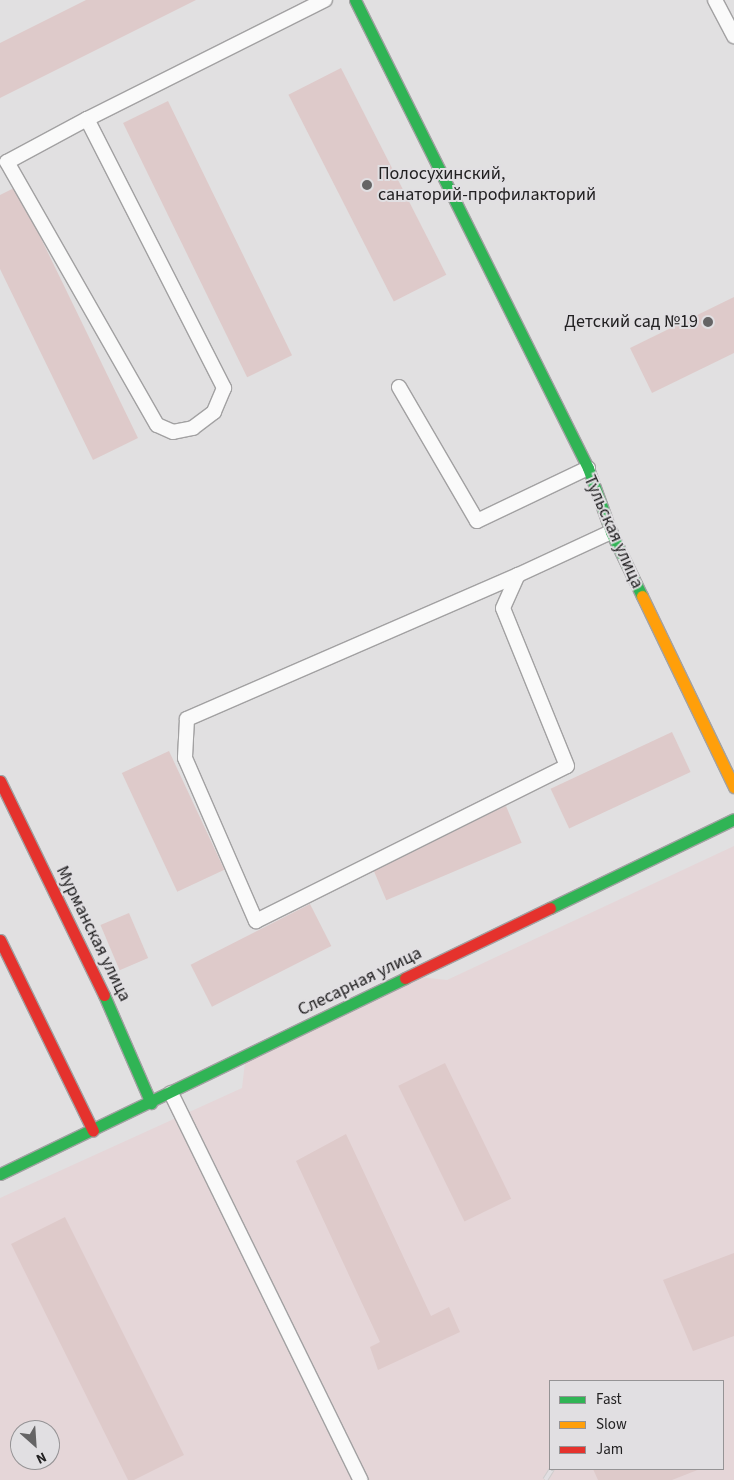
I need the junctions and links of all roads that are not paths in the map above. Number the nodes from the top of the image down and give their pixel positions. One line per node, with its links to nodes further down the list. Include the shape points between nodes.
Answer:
1 (325, 0): 5 (lane)
2 (355, 0): 7 (main road)
3 (723, 5): 4 (lane)
4 (734, 36)
5 (86, 119): 5 (lane, via 7,162 158,425 173,432 193,428 214,412 224,388)
6 (399, 386): 7 (lane, Тульская улица, via 477,521)
7 (588, 468): 8 (main road, Тульская улица)
8 (611, 532): 9 (lane); 11 (main road, Тульская улица)
9 (518, 575): 9 (lane, via 503,608 568,766 256,921 185,758 187,719)
10 (0, 781): 15 (main road, Мурманская улица, via 128,1046)
11 (734, 787)
12 (734, 819): 14 (main road, Слесарная улица)
13 (0, 940): 16 (main road)
14 (171, 1093): 15 (main road, Слесарная улица); 18 (lane)
15 (150, 1103): 16 (main road, Слесарная улица)
16 (93, 1131): 17 (main road, Слесарная улица)
17 (0, 1174)
18 (361, 1480)

